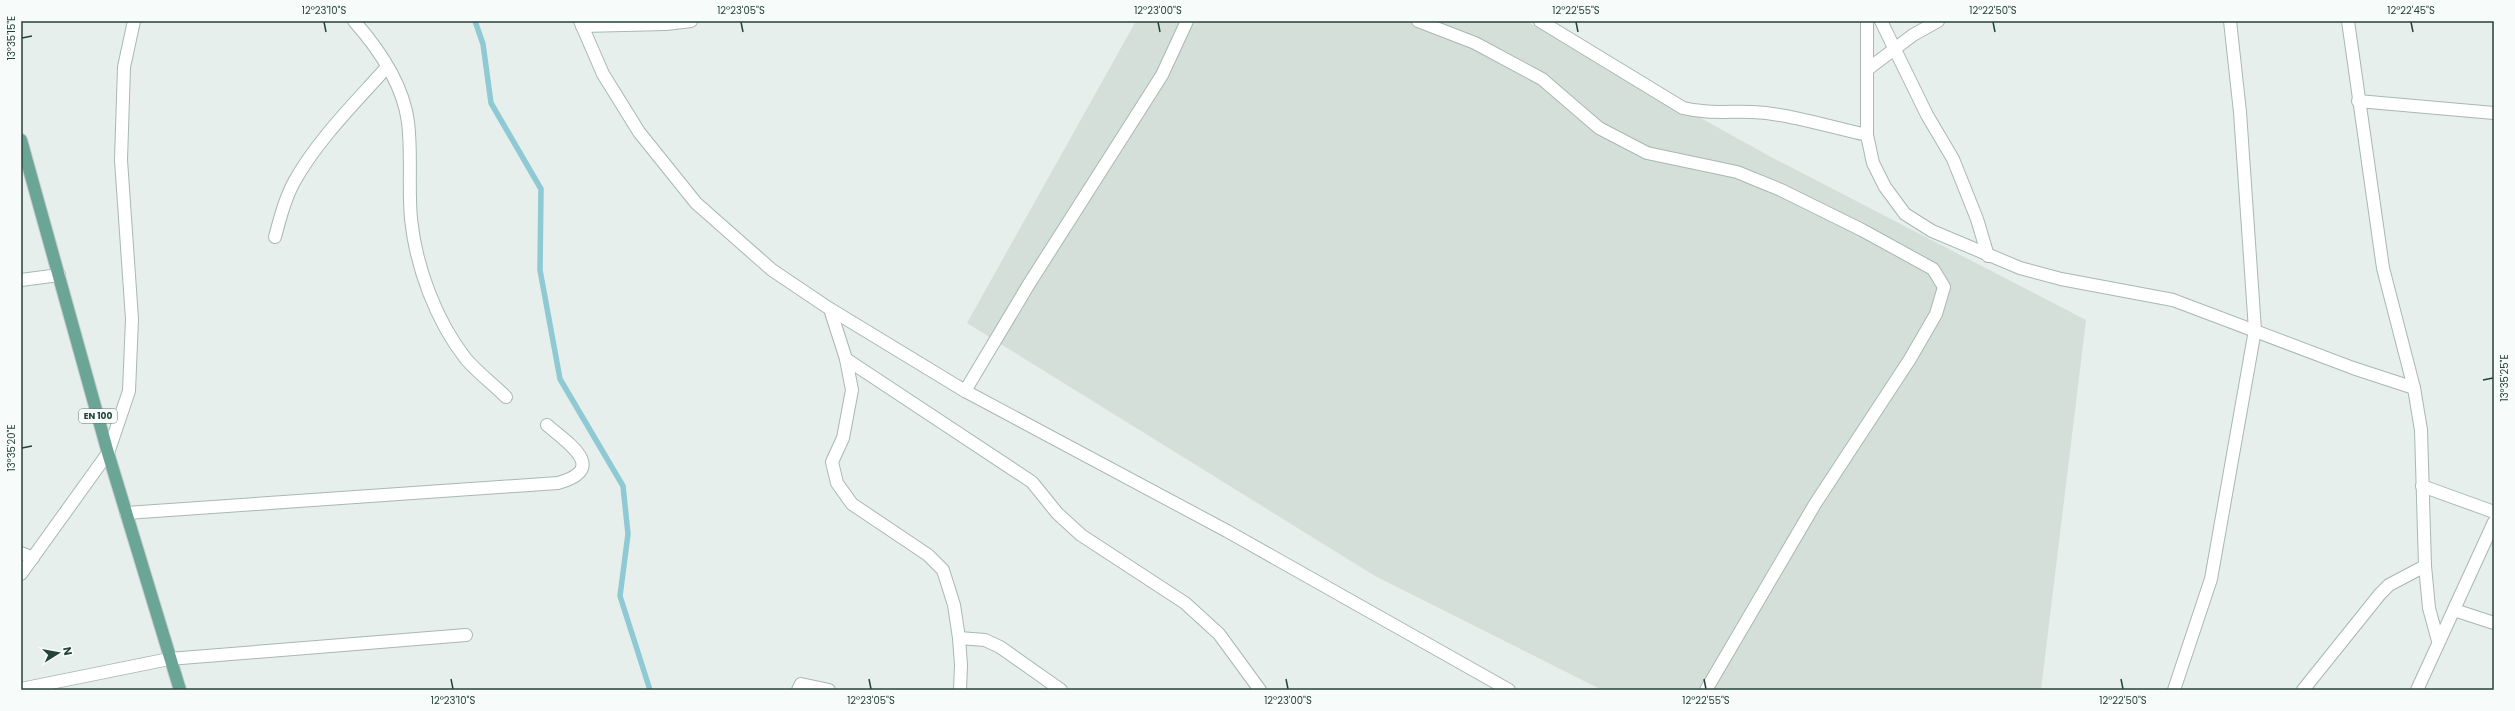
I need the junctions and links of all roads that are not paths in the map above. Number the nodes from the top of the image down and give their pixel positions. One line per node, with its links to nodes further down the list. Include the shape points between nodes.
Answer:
1 (134, 21): 31 (street, via 124,67 121,160 132,319 129,391)
2 (354, 21): 14 (street)
3 (691, 21): 12 (street, via 666,24)
4 (1187, 21): 28 (street, via 1162,75)
5 (1418, 21): 54 (street, via 1475,43 1542,80 1599,128 1647,154 1737,172 1781,190 1933,269 1944,287 1936,314 1910,359 1815,504)
6 (1540, 21): 18 (street, via 1683,108 1700,112 1783,115)
7 (1867, 21): 15 (street)
8 (1881, 21): 13 (street)
9 (1938, 21): 13 (street)
10 (2230, 21): 25 (street, via 2240,112)
11 (2348, 21): 16 (street)
12 (581, 24): 24 (street, via 603,74 639,132 696,203 772,270)
13 (1895, 48): 15 (street); 21 (street, via 1927,115 1953,159 1977,219)
14 (387, 67): 20 (street, via 322,140 302,170 283,207); 29 (street, via 401,95 408,121 411,219 417,252 432,299 449,333 467,359)
15 (1868, 69): 18 (street)
16 (2358, 101): 17 (street); 27 (street, via 2383,268)
17 (2494, 113)
18 (1867, 135): 21 (street, via 1873,163 1885,187 1905,214 1932,231)
19 (21, 140): 22 (main road, EN 100)
20 (275, 237)
21 (1988, 256): 25 (street, via 2061,279 2173,300)
22 (59, 275): 23 (street); 31 (main road, EN 100)
23 (21, 280)
24 (830, 309): 26 (street); 28 (street)
25 (2255, 330): 27 (street, via 2353,368); 55 (street, via 2212,579)
26 (846, 359): 43 (street, via 852,390 843,438 832,462 836,484 852,504 928,555 944,570 954,604); 52 (street, via 1032,482 1057,513 1081,535 1186,603 1220,634)
27 (2414, 388): 32 (street, via 2423,455)
28 (965, 390): 53 (street, via 1227,531)
29 (506, 397)
30 (547, 425): 34 (street, via 580,454 583,463 580,473 569,480 558,483 328,501)
31 (108, 453): 34 (main road, EN 100); 37 (street)
32 (2422, 486): 33 (street); 38 (street)
33 (2494, 512)
34 (126, 513): 45 (main road, EN 100)
35 (2494, 522): 40 (street)
36 (21, 553): 37 (street)
37 (32, 558): 39 (street)
38 (2425, 566): 44 (street, via 2429,608); 56 (street, via 2389,585 2380,594)
39 (21, 574)
40 (2454, 610): 41 (street); 44 (street)
41 (2494, 623)
42 (466, 635): 45 (street)
43 (959, 638): 50 (street); 51 (street, via 985,640 1000,647)
44 (2438, 641): 57 (street)
45 (169, 659): 46 (street); 47 (main road, EN 100)
46 (21, 689)
47 (180, 690)
48 (798, 690): 49 (street, via 801,684)
49 (829, 690)
50 (960, 690)
51 (1061, 690)
52 (1260, 690)
53 (1509, 690)
54 (1706, 690)
55 (2174, 690)
56 (2303, 690)
57 (2417, 690)

